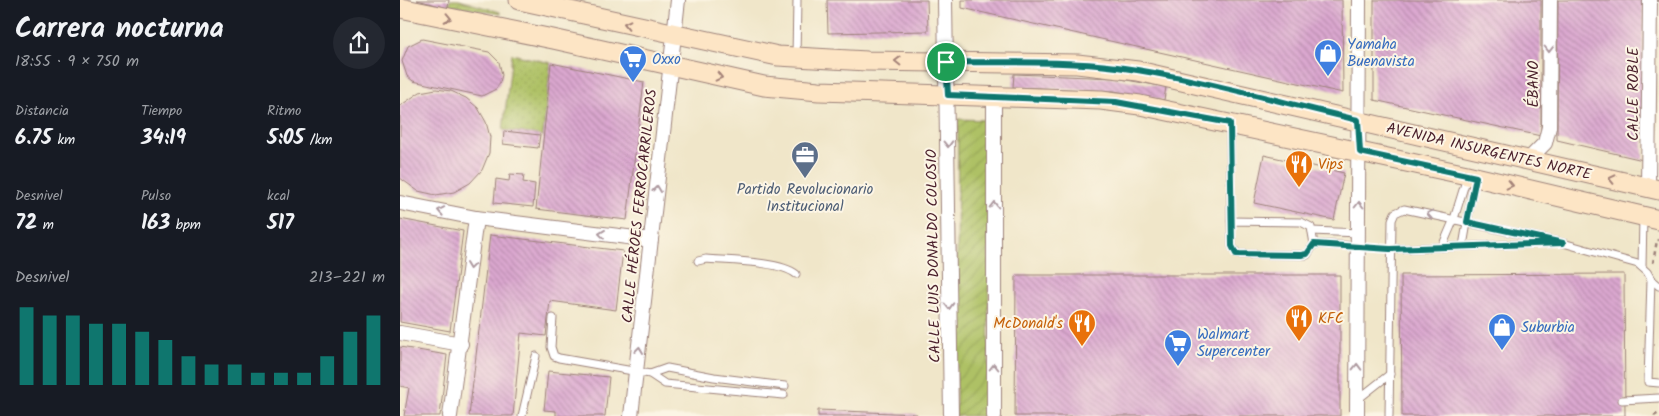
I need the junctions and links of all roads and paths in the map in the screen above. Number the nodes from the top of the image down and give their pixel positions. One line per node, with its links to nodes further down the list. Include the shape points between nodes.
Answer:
1 (520, 0): 9 (main road, AVENIDA INSURGENTES NORTE, one-way to 1)
2 (678, 0): 9 (street, CALLE HÉROES FERROCARRILEROS)
3 (797, 0): 10 (lane)
4 (946, 0): 11 (street, CALLE LUIS DONALDO COLOSIO)
5 (1359, 0): 15 (street)
6 (1550, 0): 18 (street, ÉBANO, one-way to 18, via 1549,127 1545,143)
7 (1650, 0): 20 (street, CALLE ROBLE)
8 (400, 8): 12 (main road, AVENIDA INSURGENTES NORTE, one-way to 12)
9 (674, 34): 10 (main road, AVENIDA INSURGENTES NORTE); 12 (street, CALLE HÉROES FERROCARRILEROS)
10 (796, 58): 11 (main road, AVENIDA INSURGENTES NORTE, one-way to 10)
11 (946, 62): 13 (street, CALLE LUIS DONALDO COLOSIO); 15 (main road, AVENIDA INSURGENTES NORTE, via 1117,67)
12 (671, 67): 13 (main road, AVENIDA INSURGENTES NORTE, one-way to 13, via 791,89); 28 (street, CALLE HÉROES FERROCARRILEROS, one-way to 12)
13 (948, 95): 14 (main road, AVENIDA INSURGENTES NORTE); 57 (street, CALLE LUIS DONALDO COLOSIO, one-way to 57)
14 (994, 97): 16 (main road, AVENIDA INSURGENTES NORTE, via 1116,102); 58 (street, one-way to 14)
15 (1358, 120): 17 (street); 18 (main road, AVENIDA INSURGENTES NORTE)
16 (1230, 123): 17 (main road, AVENIDA INSURGENTES NORTE); 25 (lane)
17 (1360, 152): 19 (main road, AVENIDA INSURGENTES NORTE); 30 (street, one-way to 17)
18 (1528, 160): 20 (main road, AVENIDA INSURGENTES NORTE, one-way to 18)
19 (1471, 176): 23 (main road, AVENIDA INSURGENTES NORTE, one-way to 23); 24 (lane); 26 (lane)
20 (1654, 189)
21 (400, 203): 22 (street, one-way to 21)
22 (476, 218): 28 (street, one-way to 22); 43 (street, one-way to 43)
23 (1651, 218): 37 (lane)
24 (1454, 219): 26 (lane); 34 (lane); 35 (lane, one-way to 35, via 1399,210 1392,220)
25 (1231, 221): 27 (lane, via 1301,222); 32 (lane, via 1233,250 1242,256 1307,254)
26 (1467, 222): 31 (lane); 33 (lane)
27 (1312, 231): 30 (lane); 32 (lane)
28 (650, 240): 45 (street, CALLE HÉROES FERROCARRILEROS, one-way to 28)
29 (1659, 240): 39 (path)
30 (1359, 242): 32 (lane); 35 (path); 51 (street, one-way to 30)
31 (1563, 243): 33 (lane); 37 (lane)
32 (1314, 244)
33 (1463, 246): 34 (lane)
34 (1442, 247): 35 (lane)
35 (1390, 249): 46 (lane)
36 (698, 261): 38 (lane, via 764,265 790,269)
37 (1642, 267): 39 (lane)
38 (796, 274)
39 (1651, 279): 40 (lane); 47 (lane, via 1648,382)
40 (1659, 286)
41 (554, 318): 45 (lane, via 550,347 554,356)
42 (400, 332): 43 (street)
43 (461, 344): 54 (street)
44 (536, 356): 55 (lane)
45 (643, 372): 48 (lane, via 667,368); 49 (lane, via 665,384); 56 (street, CALLE HÉROES FERROCARRILEROS)
46 (1390, 374): 51 (lane); 60 (lane)
47 (1659, 383)
48 (785, 386)
49 (784, 395)
50 (1659, 398): 52 (lane)
51 (1357, 400): 59 (street)
52 (1622, 400)
53 (1659, 413): 61 (path)
54 (450, 416)
55 (522, 416)
56 (632, 416)
57 (950, 416)
58 (994, 416)
59 (1356, 416)
60 (1389, 416)
61 (1654, 416)

